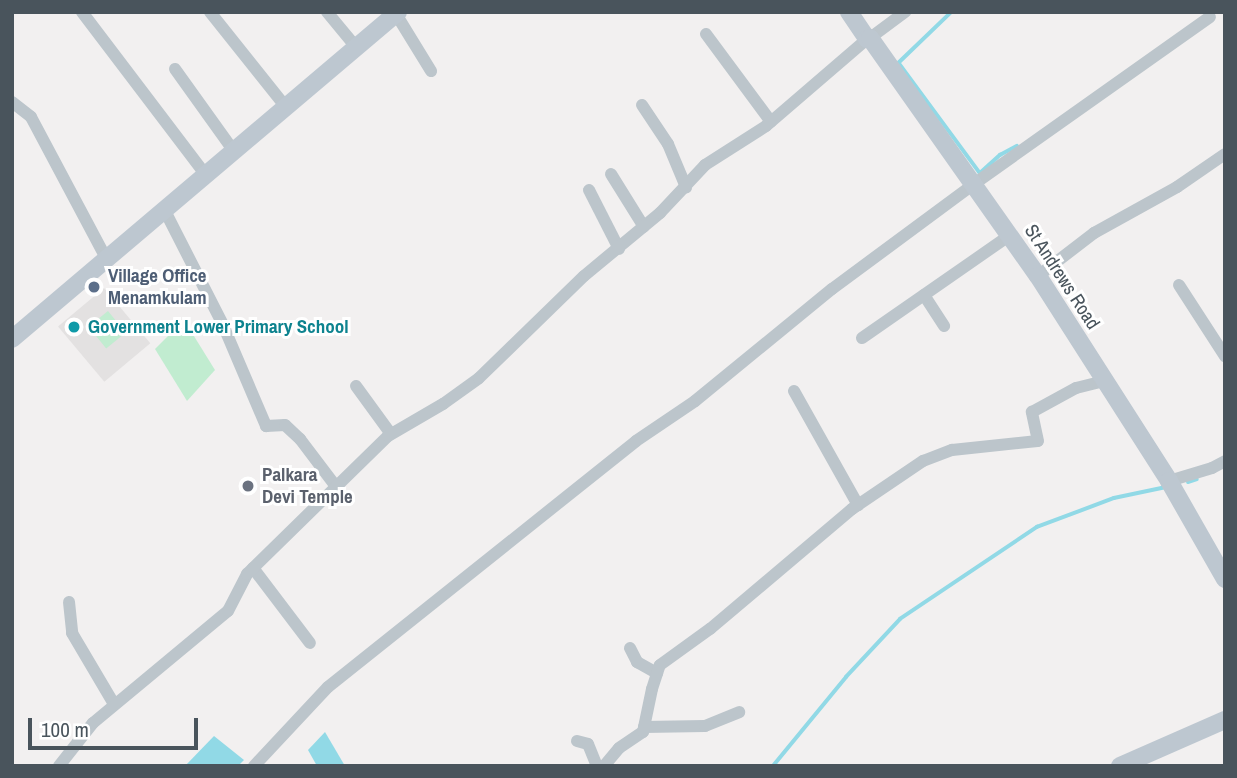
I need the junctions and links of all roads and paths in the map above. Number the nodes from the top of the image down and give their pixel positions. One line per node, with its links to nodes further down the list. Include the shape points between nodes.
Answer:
1 (82, 12): 19 (street)
2 (211, 12): 15 (street)
3 (327, 12): 10 (street)
4 (849, 12): 9 (main road, St Andrews Road)
5 (905, 12): 9 (street)
6 (397, 13): 10 (main road); 12 (street)
7 (1210, 17): 21 (street)
8 (706, 34): 16 (street)
9 (869, 39): 16 (street); 21 (main road, St Andrews Road)
10 (355, 47): 15 (main road)
11 (175, 69): 17 (street)
12 (431, 71)
13 (12, 102): 28 (street, via 31,117)
14 (642, 105): 22 (street, via 668,144)
15 (285, 106): 17 (main road)
16 (771, 122): 22 (street, via 705,165)
17 (233, 150): 19 (main road)
18 (1225, 154): 29 (street, via 1094,233)
19 (205, 174): 24 (main road)
20 (611, 174): 25 (street)
21 (974, 184): 26 (main road, St Andrews Road); 56 (street, via 832,289 695,401 636,441 328,687)
22 (686, 187): 25 (street)
23 (589, 190): 27 (street)
24 (164, 209): 28 (main road); 42 (street, via 223,325 266,425 285,425)
25 (644, 227): 27 (street)
26 (1010, 235): 29 (main road, St Andrews Road); 31 (street)
27 (620, 249): 39 (street, via 584,276 479,378)
28 (107, 260): 34 (main road)
29 (1038, 276): 36 (main road, St Andrews Road)
30 (1179, 285): 35 (street)
31 (923, 296): 32 (street); 33 (street)
32 (944, 326)
33 (862, 338)
34 (12, 339)
35 (1225, 356)
36 (1104, 381): 41 (main road, St Andrews Road); 43 (street, via 1076,388 1032,412 1038,441 952,450 923,461)
37 (356, 386): 39 (street)
38 (794, 391): 43 (street)
39 (391, 434): 42 (street)
40 (1225, 461): 41 (street)
41 (1169, 481): 45 (main road, St Andrews Road)
42 (337, 488): 44 (street)
43 (858, 505): 49 (street, via 660,665)
44 (253, 568): 47 (street); 50 (street, via 228,611)
45 (1225, 579)
46 (69, 602): 50 (street, via 72,634)
47 (310, 643)
48 (630, 648): 49 (street, via 637,662)
49 (657, 673): 53 (street)
50 (114, 704): 55 (street)
51 (739, 712): 53 (street, via 705,726)
52 (1225, 720): 59 (main road)
53 (644, 727): 58 (street)
54 (577, 741): 57 (street, via 589,744)
55 (59, 766)
56 (254, 766)
57 (597, 766)
58 (604, 766)
59 (1120, 766)

